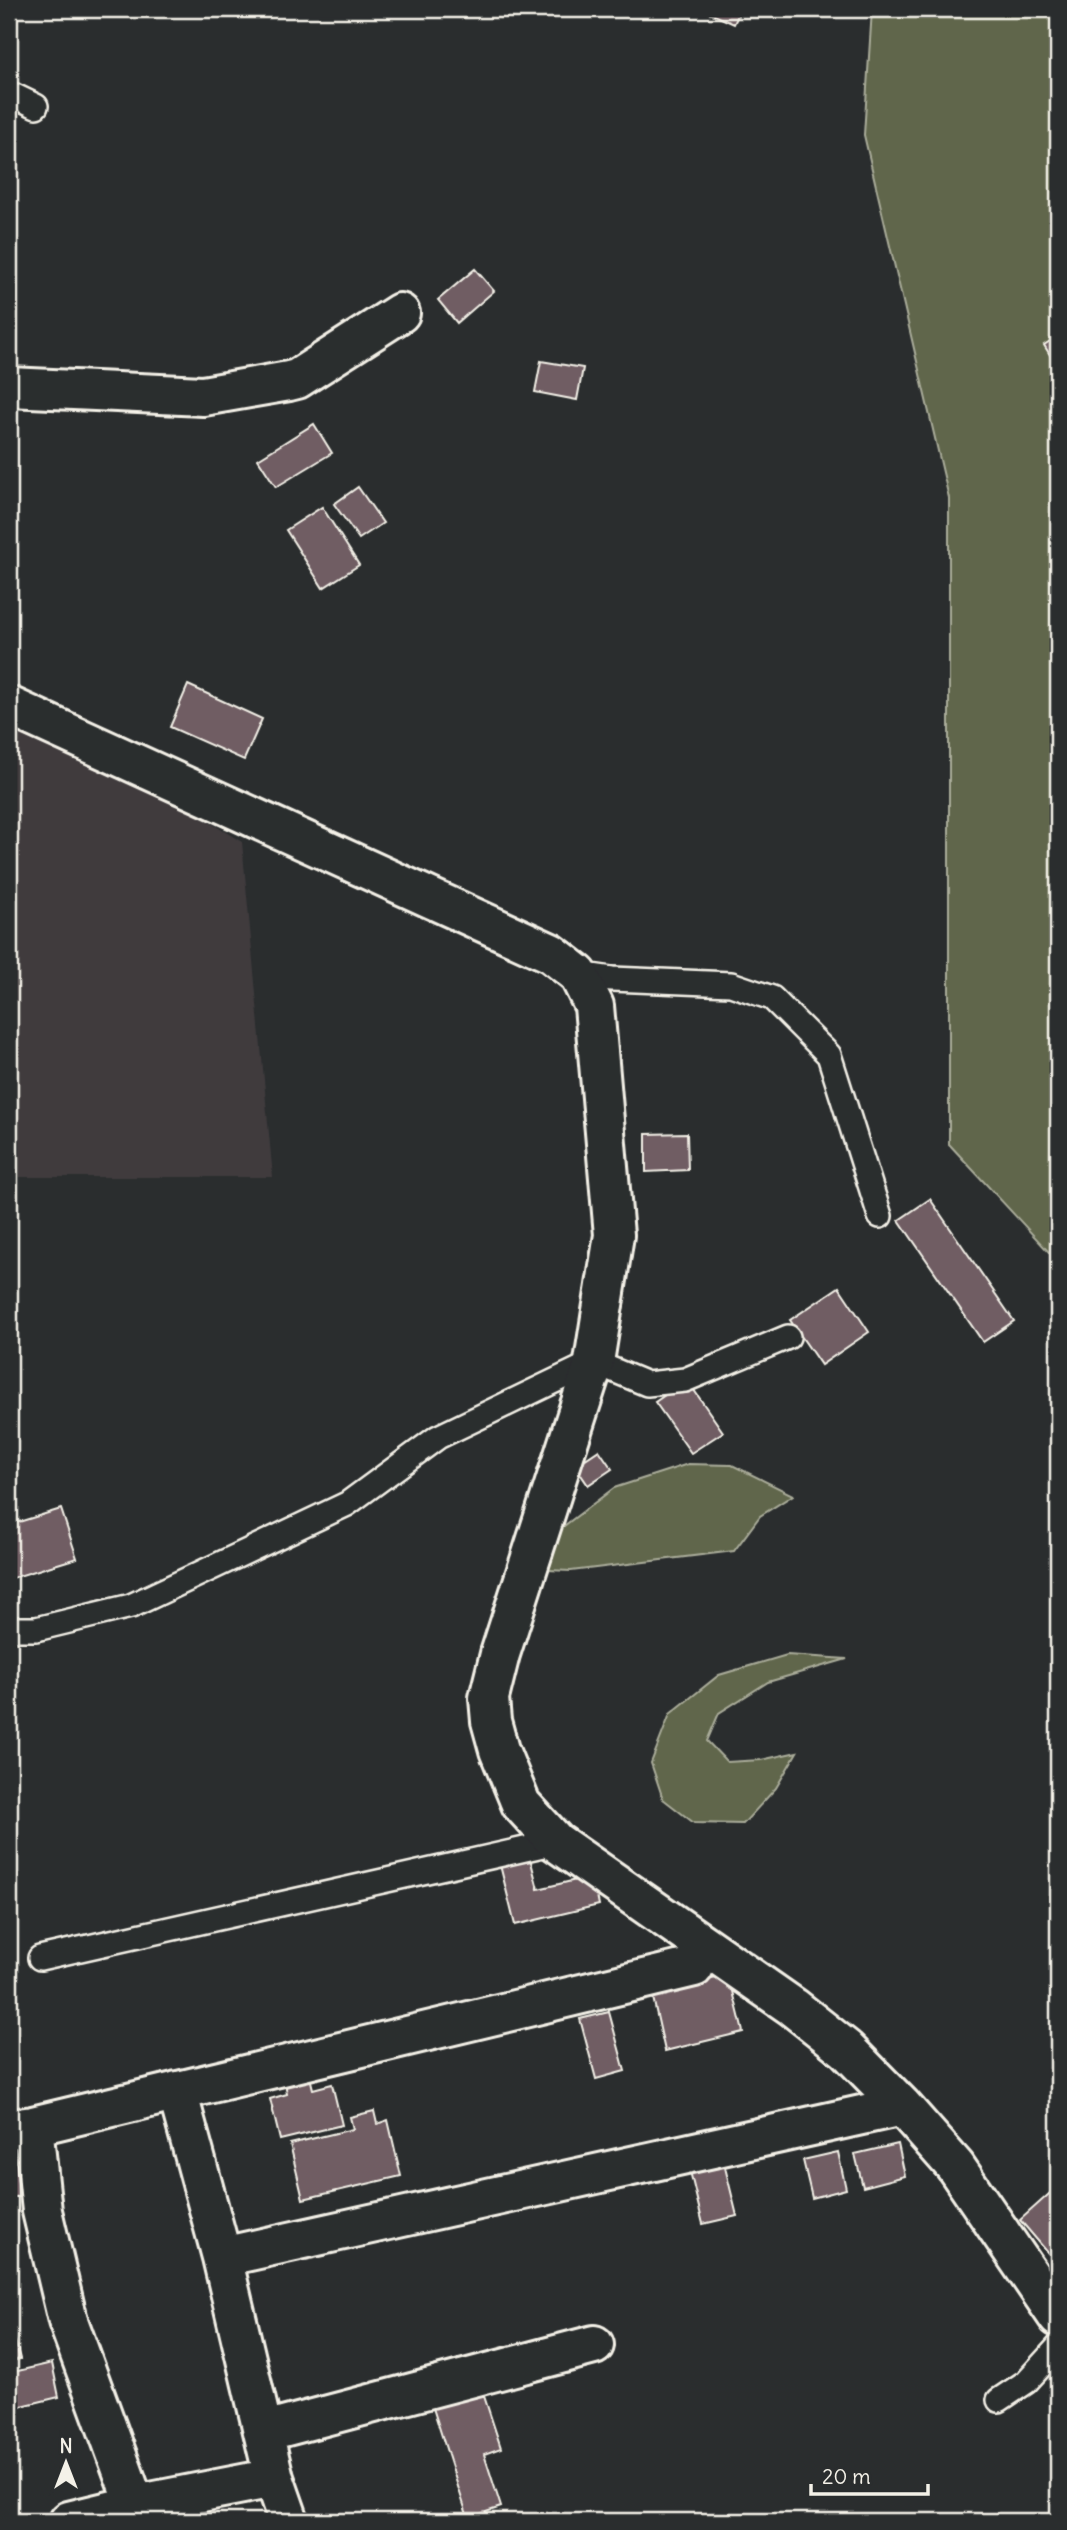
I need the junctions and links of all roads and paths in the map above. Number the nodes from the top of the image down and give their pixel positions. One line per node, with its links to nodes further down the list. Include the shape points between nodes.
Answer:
1 (9, 93): 2 (lane)
2 (36, 106)
3 (400, 313): 4 (street, via 289,382 203,396)
4 (9, 387)
5 (9, 706): 6 (street, via 551,953)
6 (578, 974): 7 (lane, via 731,984 772,998 829,1055); 9 (street, via 594,1006 614,1235)
7 (880, 1216)
8 (788, 1337): 9 (lane, via 685,1380 647,1384)
9 (594, 1362): 10 (lane, via 438,1437 347,1504 131,1606 36,1629); 11 (street, via 489,1698 499,1750 521,1804)
10 (9, 1629)
11 (556, 1842): 12 (street); 13 (lane)
12 (703, 1945): 14 (street, via 694,1967); 15 (street, via 846,2049)
13 (40, 1958)
14 (177, 2091): 16 (street); 17 (street)
15 (902, 2106): 17 (street); 18 (street, via 955,2166)
16 (21, 2127): 24 (street, via 68,2321)
17 (222, 2256): 22 (street)
18 (1058, 2317)
19 (594, 2345): 22 (street)
20 (1058, 2347): 21 (lane, via 1026,2382)
21 (999, 2400)
22 (264, 2431): 23 (street)
23 (274, 2477): 24 (street); 26 (street)
24 (135, 2505): 25 (street)
25 (69, 2521)
26 (289, 2521)

